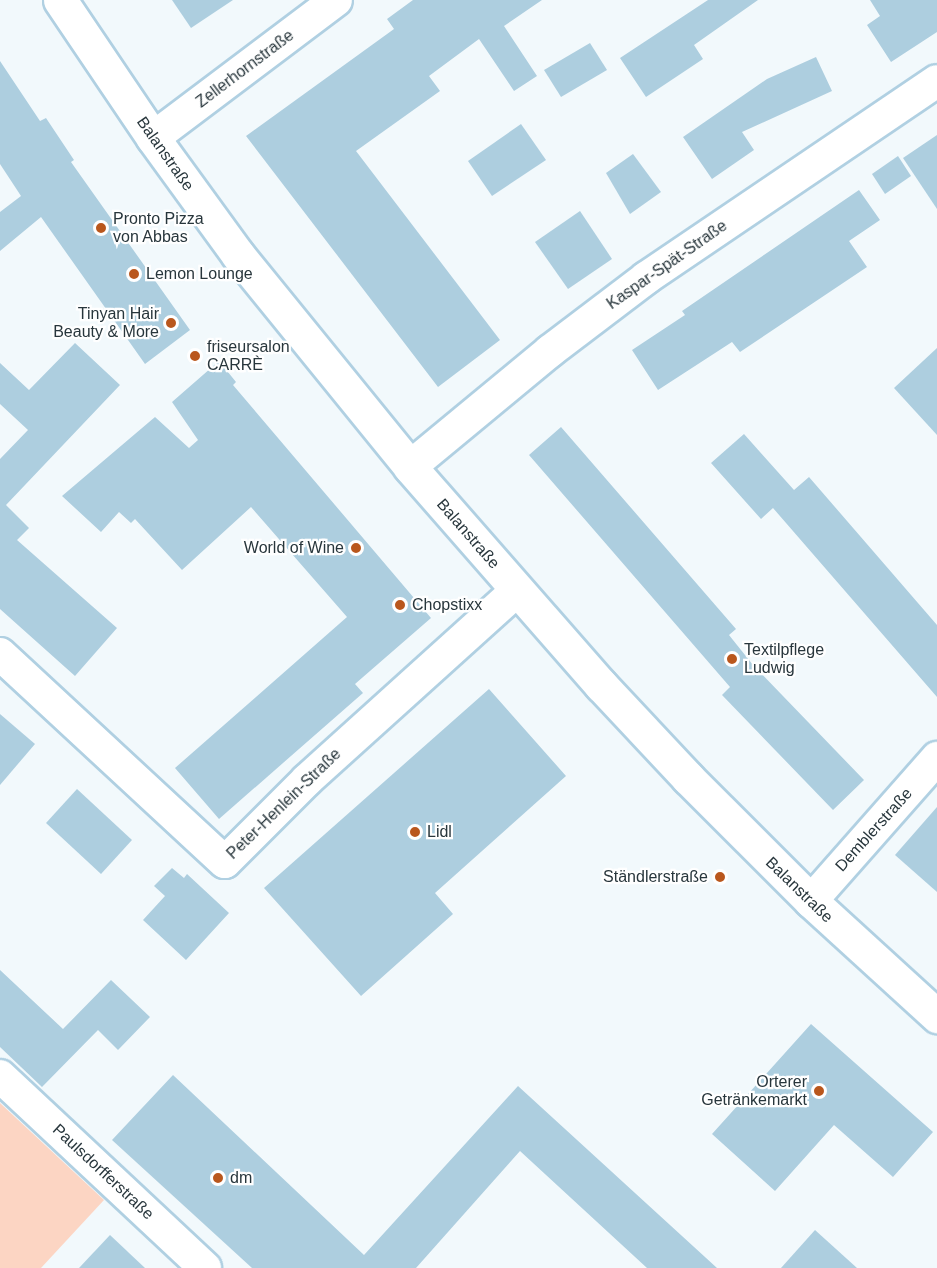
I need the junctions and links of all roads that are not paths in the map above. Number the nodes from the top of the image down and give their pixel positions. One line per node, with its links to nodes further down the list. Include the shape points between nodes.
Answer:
1 (60, 0): 4 (street, Balanstraße)
2 (336, 0): 4 (street, Zellerhornstraße)
3 (937, 81): 5 (street, Kaspar-Spät-Straße, via 646,278 550,351)
4 (153, 138): 5 (street, Balanstraße, via 238,255)
5 (410, 467): 6 (street, Balanstraße)
6 (517, 590): 7 (street, Peter-Henlein-Straße, via 307,780 225,862); 9 (street, Balanstraße, via 681,770)
7 (0, 654)
8 (937, 758): 9 (street, Demblerstraße)
9 (811, 901): 10 (street, Balanstraße)
10 (937, 1016)
11 (0, 1076): 12 (street, Paulsdorfferstraße)
12 (205, 1268)

